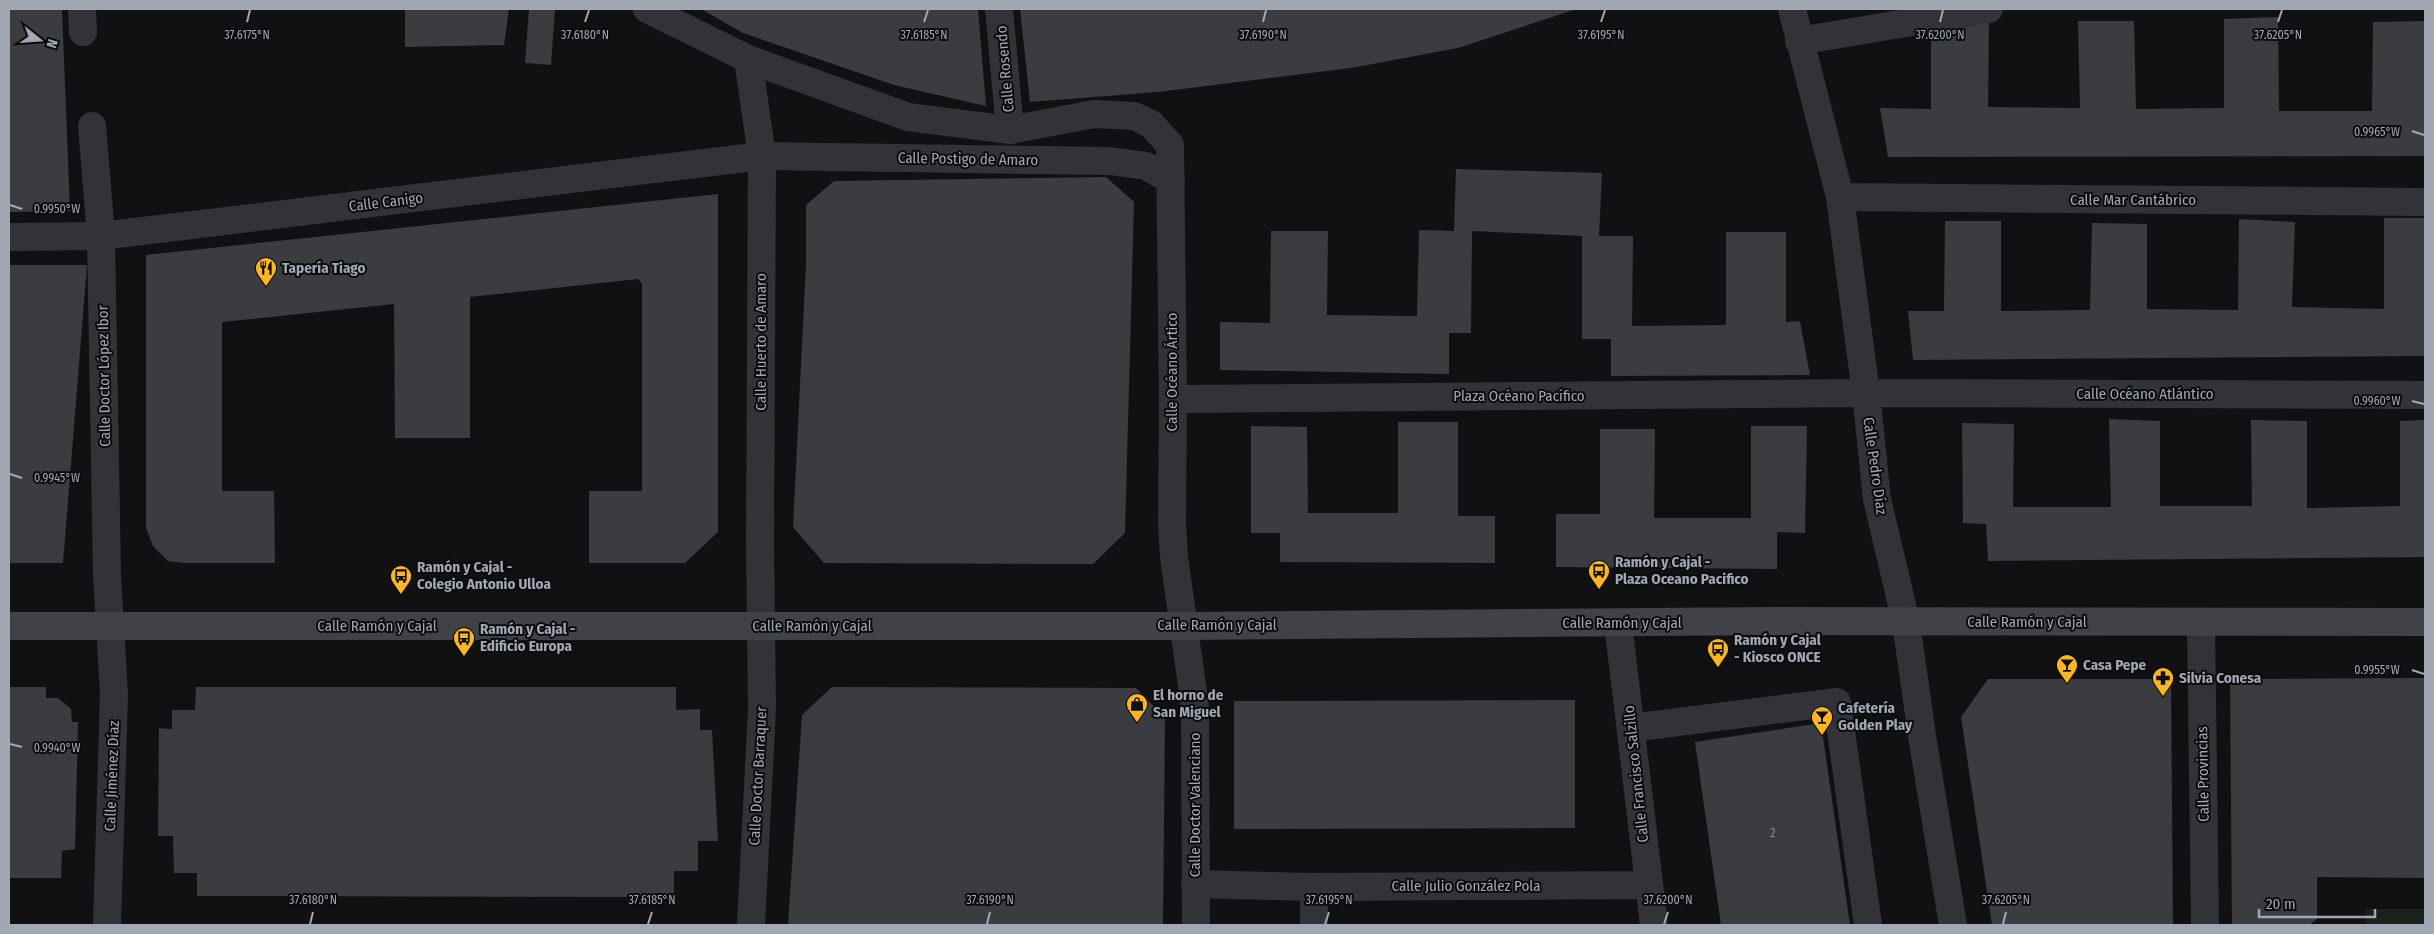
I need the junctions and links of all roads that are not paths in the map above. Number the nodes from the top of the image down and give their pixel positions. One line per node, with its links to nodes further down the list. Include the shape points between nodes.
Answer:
1 (647, 9): 6 (street)
2 (999, 9): 8 (street, Calle Rosendo)
3 (1792, 9): 5 (street, Calle Pedro Díaz)
4 (1989, 9): 5 (street)
5 (1798, 41): 11 (street, Calle Pedro Díaz)
6 (748, 59): 8 (street, via 908,116); 9 (street, Calle Huerto de Amaro)
7 (92, 126): 13 (street, Calle Doctor López Ibor)
8 (1010, 130): 10 (street, Calle Océano Ártico, via 1094,114 1134,116 1151,124 1170,145)
9 (762, 156): 10 (street, Calle Postigo de Amaro, via 1110,161 1146,166); 13 (street, Calle Canigo); 24 (street, Calle Huerto de Amaro)
10 (1171, 180): 17 (street, Calle Océano Ártico)
11 (1840, 197): 12 (street, Calle Mar Cantábrico); 15 (street, Calle Pedro Díaz)
12 (2425, 202)
13 (101, 236): 14 (street, Calle Canigo); 23 (street, Calle Doctor López Ibor, via 107,575)
14 (9, 237)
15 (1866, 393): 16 (street, Calle Océano Atlántico); 17 (street, Plaza Océano Pacífico); 18 (street, Calle Pedro Díaz, via 1877,499)
16 (2425, 395)
17 (1173, 399): 25 (street, Calle Océano Ártico, via 1172,524)
18 (1906, 622): 19 (main road, Calle Ramón y Cajal); 21 (main road, Calle Ramón y Cajal); 36 (street, Calle Pedro Díaz)
19 (2201, 622): 20 (main road, Calle Ramón y Cajal); 37 (street, Calle Provincias)
20 (2425, 622)
21 (1618, 623): 25 (main road, Calle Ramón y Cajal); 26 (street, Calle Francisco Salzillo)
22 (9, 626): 23 (main road, Calle Ramón y Cajal)
23 (111, 626): 24 (main road, Calle Ramón y Cajal); 30 (street, Calle Jiménez Díaz, via 114,707)
24 (762, 626): 25 (main road, Calle Ramón y Cajal); 31 (street, Calle Doctor Barraquer, via 762,709)
25 (1184, 626): 27 (street, Calle Doctor Valenciano, via 1195,707)
26 (1631, 728): 28 (street, Calle Francisco Salzillo); 35 (street, via 1837,702)
27 (1195, 884): 29 (street, Calle Julio González Pola); 32 (street, Calle Doctor Valenciano)
28 (1648, 884): 29 (street, Calle Julio González Pola); 34 (street, Calle Francisco Salzillo)
29 (1314, 887): 33 (street)
30 (107, 925)
31 (751, 925)
32 (1196, 925)
33 (1314, 925)
34 (1654, 925)
35 (1868, 925)
36 (1953, 925)
37 (2205, 925)

